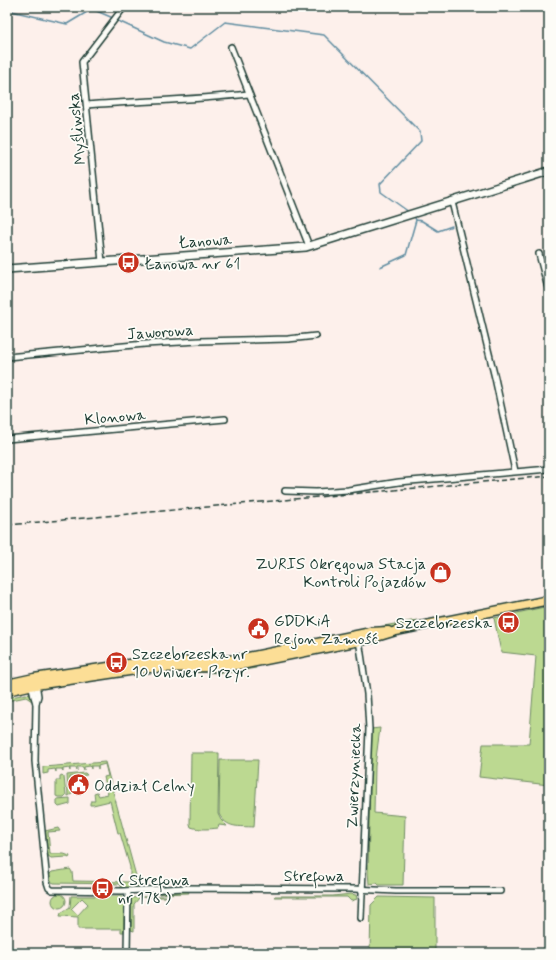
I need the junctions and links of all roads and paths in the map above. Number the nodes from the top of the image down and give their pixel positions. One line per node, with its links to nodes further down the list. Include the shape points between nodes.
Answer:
1 (124, 7): 4 (street, Myśliwska, via 82,62)
2 (231, 48): 3 (street)
3 (248, 94): 4 (street); 7 (street)
4 (87, 106): 9 (street, Myśliwska)
5 (549, 171): 6 (street, Łanowa)
6 (452, 202): 7 (street, Łanowa); 17 (street)
7 (309, 246): 9 (street, Łanowa)
8 (539, 254): 11 (street)
9 (102, 262): 10 (street, Łanowa)
10 (7, 268)
11 (549, 292)
12 (316, 336): 13 (street, Jaworowa, via 145,344)
13 (7, 357)
14 (225, 420): 15 (street, Klonowa)
15 (7, 439)
16 (549, 469): 17 (street)
17 (515, 471): 18 (street, via 399,482 348,490)
18 (285, 491)
19 (549, 600): 20 (main road)
20 (359, 638): 21 (main road, via 238,659 149,661); 24 (street, Zwierzyniecka, via 369,729)
21 (34, 683): 22 (main road); 23 (main road); 25 (street, Strefowa, via 35,761 48,886 58,891)
22 (7, 684)
23 (7, 691)
24 (362, 889): 25 (street, Strefowa, via 186,888); 26 (street, Strefowa); 27 (street, Zwierzyniecka)
25 (128, 891): 28 (street)
26 (500, 891)
27 (361, 918)
28 (127, 953)

